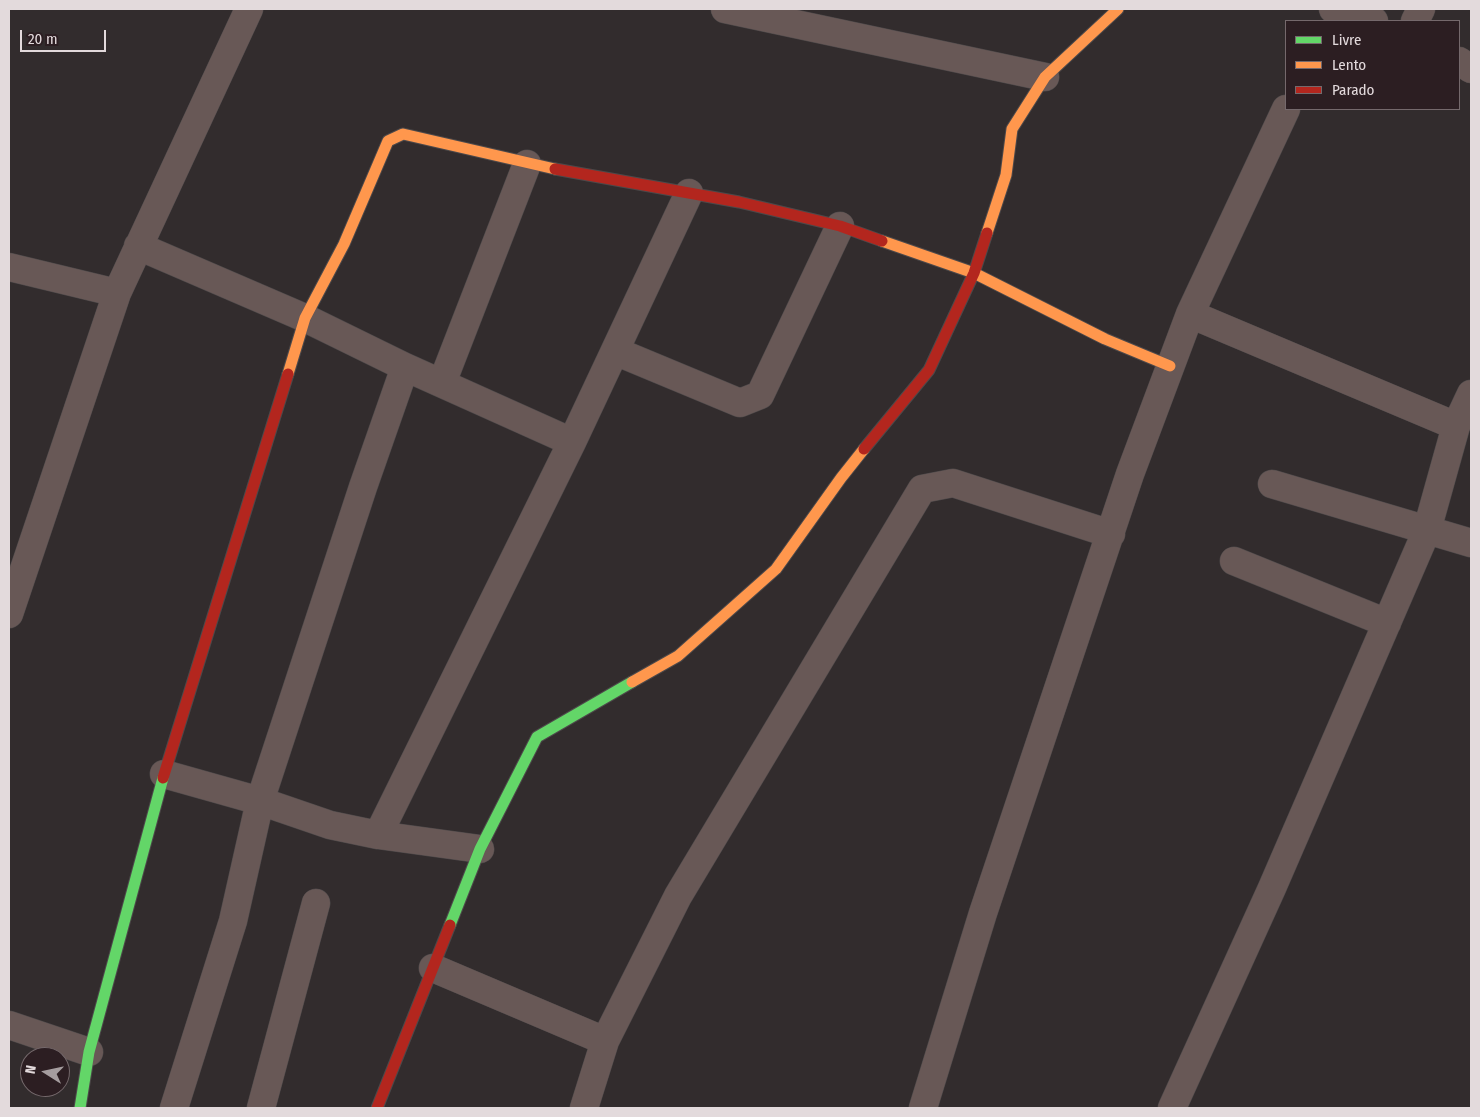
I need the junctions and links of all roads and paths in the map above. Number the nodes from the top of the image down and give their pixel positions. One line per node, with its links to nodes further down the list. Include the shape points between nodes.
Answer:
1 (249, 9): 13 (street)
2 (725, 9): 8 (street)
3 (1118, 9): 8 (street)
4 (1332, 9): 5 (street)
5 (1370, 20)
6 (1460, 62): 7 (street)
7 (1471, 69)
8 (1045, 77): 15 (street, via 1012,129 1006,175)
9 (1286, 110): 17 (street)
10 (528, 164): 11 (street); 18 (street, via 403,134 388,141 344,244); 22 (street)
11 (689, 194): 12 (street, via 739,202); 19 (street)
12 (840, 226): 15 (street); 19 (street, via 760,395 740,403)
13 (138, 246): 16 (street); 18 (street)
14 (9, 267): 16 (street)
15 (974, 273): 20 (street, via 1105,340); 36 (street, via 929,370 841,478 776,569 678,656 537,737)
16 (117, 293): 31 (street)
17 (1190, 314): 20 (street); 24 (street)
18 (305, 318): 21 (street); 33 (street)
19 (615, 351): 25 (street)
20 (1170, 366): 28 (street)
21 (405, 367): 22 (street); 34 (street)
22 (442, 383): 25 (street)
23 (1471, 394): 24 (street)
24 (1456, 426): 27 (street)
25 (572, 442): 35 (street)
26 (1272, 484): 27 (street)
27 (1427, 530): 29 (street); 32 (street)
28 (1111, 534): 40 (street, via 953,483 922,489 678,896); 47 (street, via 986,904)
29 (1471, 543)
30 (1234, 561): 32 (street)
31 (9, 614)
32 (1386, 623): 48 (street, via 1272,888)
33 (164, 774): 34 (street); 41 (street)
34 (260, 801): 35 (street, via 330,825); 43 (street, via 233,920)
35 (378, 835): 36 (street)
36 (480, 850): 38 (street)
37 (316, 903): 44 (street)
38 (434, 968): 40 (street); 45 (street)
39 (9, 1025): 41 (street)
40 (605, 1040): 46 (street)
41 (89, 1052): 42 (street)
42 (80, 1108)
43 (174, 1108)
44 (261, 1108)
45 (378, 1108)
46 (584, 1108)
47 (923, 1108)
48 (1172, 1108)

